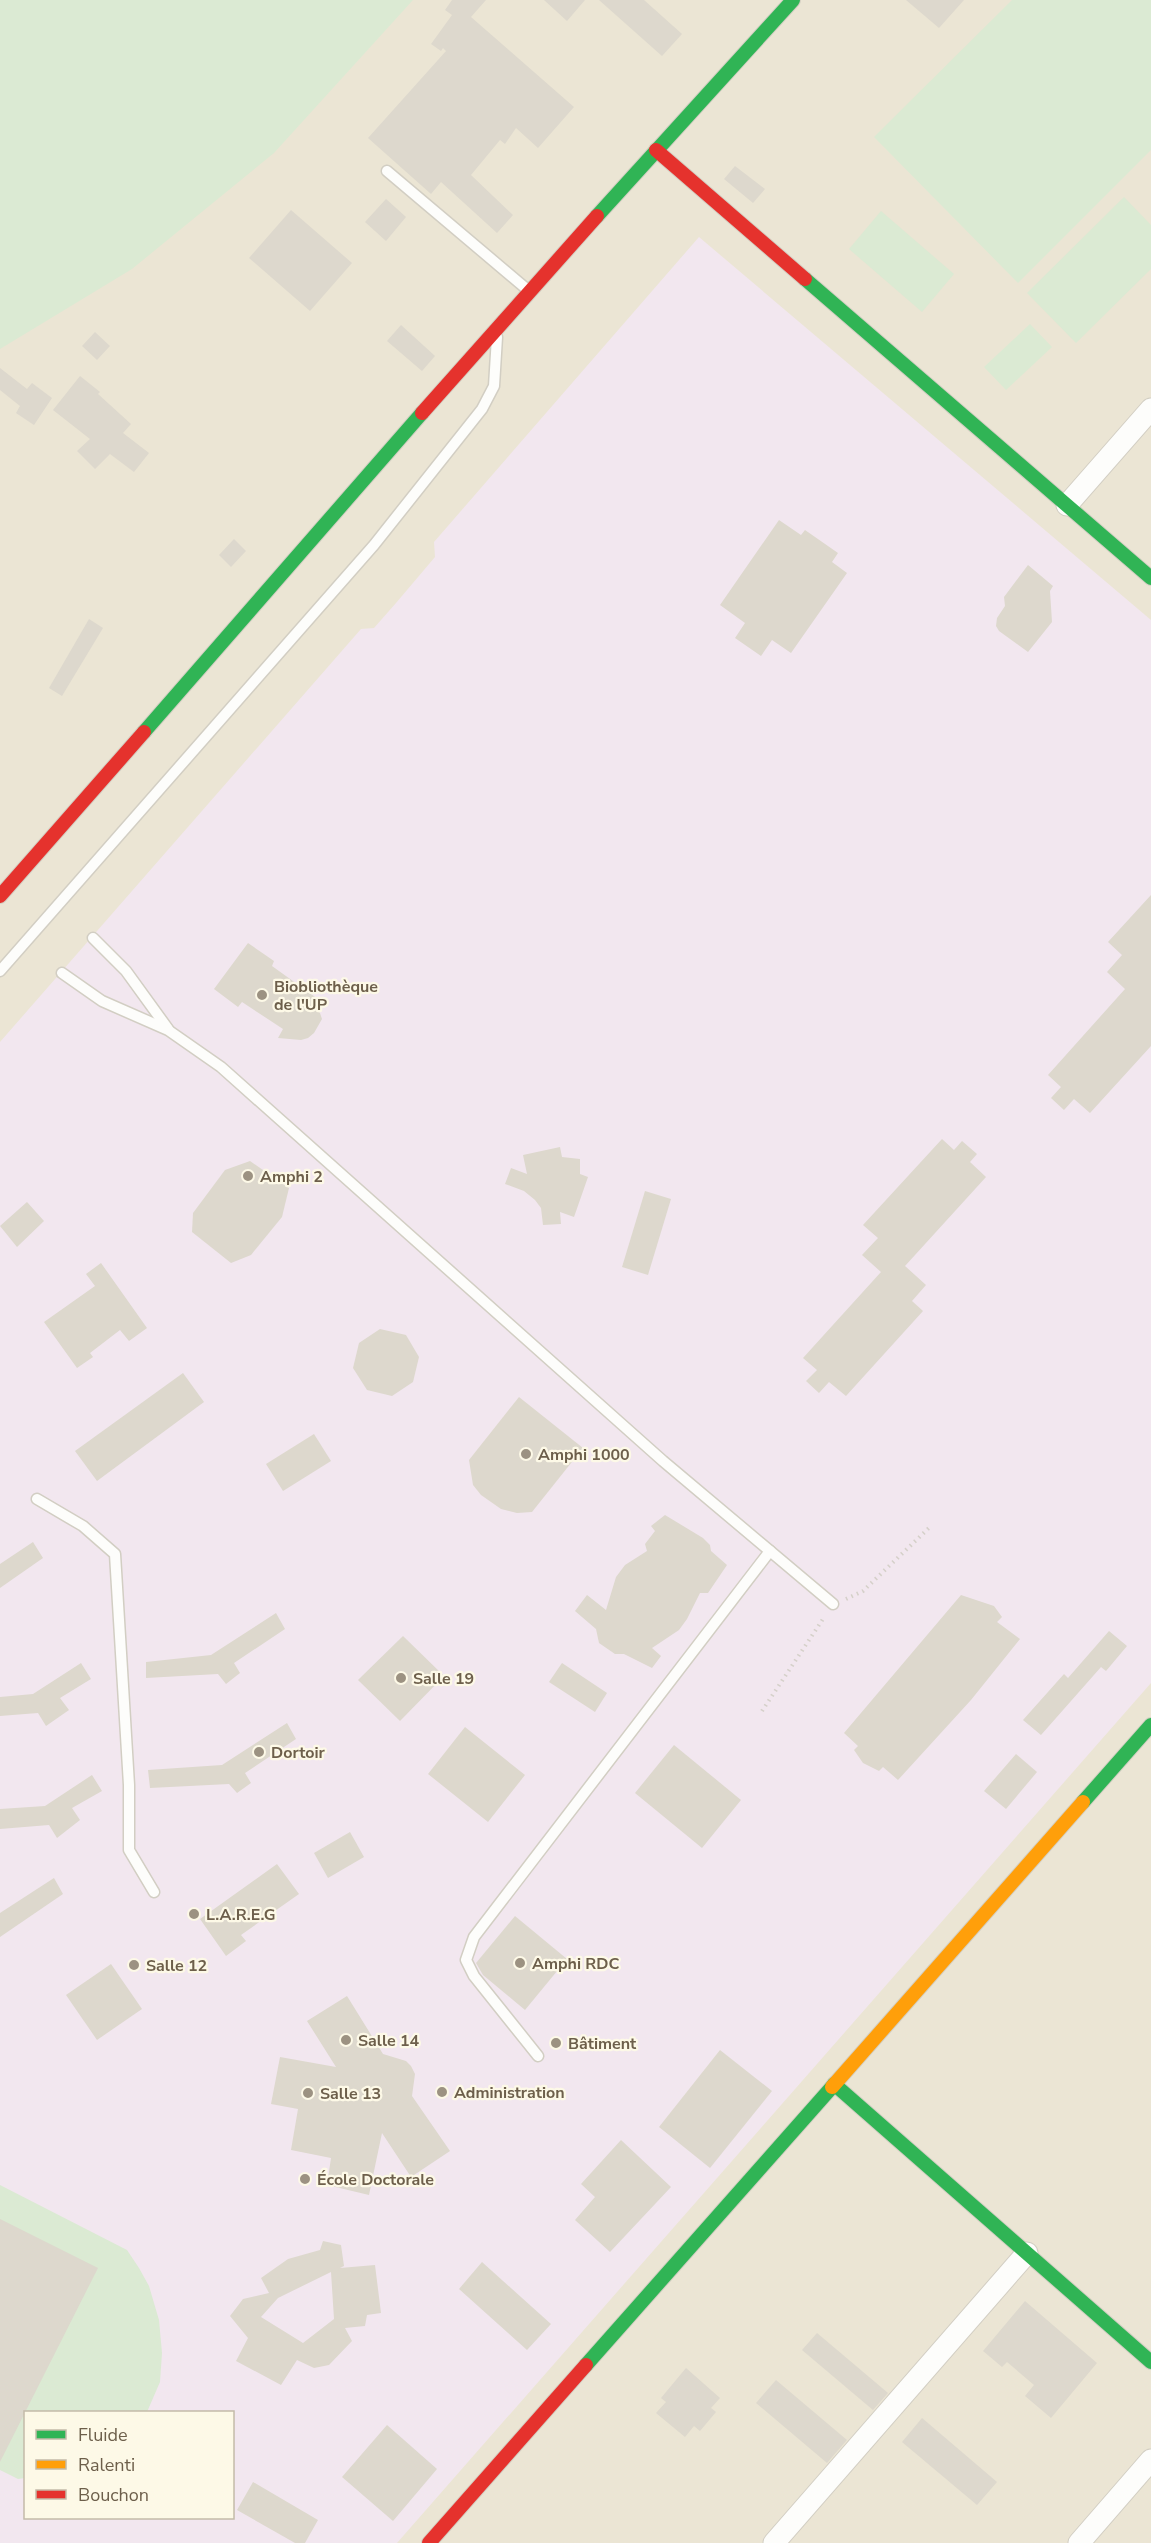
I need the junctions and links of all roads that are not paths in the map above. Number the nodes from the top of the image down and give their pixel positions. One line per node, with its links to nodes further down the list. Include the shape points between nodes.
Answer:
1 (793, 0): 2 (street)
2 (656, 150): 4 (street); 7 (street)
3 (387, 171): 4 (lane)
4 (529, 291): 5 (street)
5 (497, 328): 9 (street); 11 (lane, via 494,386 482,409 374,545)
6 (1151, 409): 7 (street)
7 (1067, 505): 8 (street)
8 (1151, 578)
9 (0, 896)
10 (93, 938): 13 (lane, via 126,971)
11 (0, 970)
12 (62, 973): 13 (lane, via 102,1001)
13 (168, 1030): 15 (lane, via 221,1067 278,1116 654,1454)
14 (37, 1500): 18 (lane, via 83,1526 114,1554 129,1785 129,1850)
15 (770, 1551): 16 (lane); 19 (lane, via 474,1937 466,1960 474,1976)
16 (833, 1604)
17 (1151, 1725): 20 (street)
18 (154, 1892)
19 (538, 2056)
20 (834, 2084): 21 (street); 24 (street)
21 (1027, 2253): 22 (street); 25 (street)
22 (1151, 2362)
23 (1151, 2460): 26 (street)
24 (429, 2543)
25 (774, 2543)
26 (1079, 2543)

